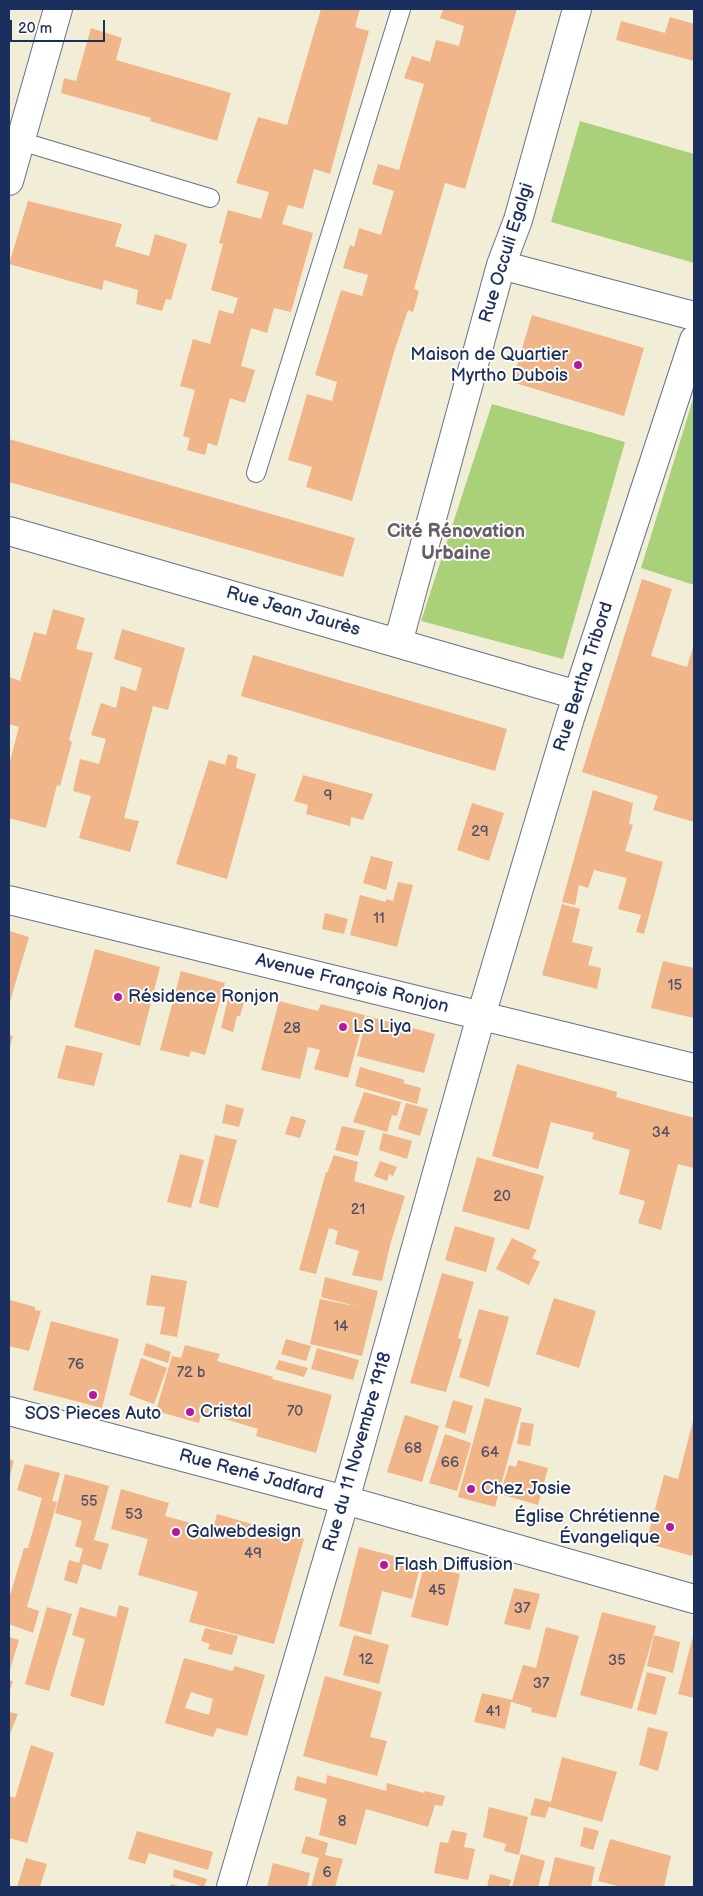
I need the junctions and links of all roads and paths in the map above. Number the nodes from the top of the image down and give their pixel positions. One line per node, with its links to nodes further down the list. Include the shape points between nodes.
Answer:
1 (58, 9): 4 (street)
2 (401, 9): 10 (lane)
3 (577, 9): 7 (street, Rue Occuli Egalgi, via 518,220)
4 (20, 140): 5 (street); 6 (lane)
5 (9, 181)
6 (210, 198)
7 (501, 266): 8 (street); 12 (street, Rue Occuli Egalgi)
8 (694, 316)
9 (694, 340): 13 (street, Rue Bertha Tribord)
10 (256, 474)
11 (9, 531): 12 (street, Rue Jean Jaurès)
12 (398, 643): 13 (street, Rue Jean Jaurès)
13 (577, 695): 15 (street, Rue Bertha Tribord)
14 (9, 900): 15 (street, Avenue François Ronjon)
15 (481, 1016): 16 (street, Avenue François Ronjon); 18 (street, Rue du 11 Novembre 1918)
16 (694, 1068)
17 (9, 1411): 18 (street, Rue René Jadfard)
18 (344, 1500): 19 (street, Rue René Jadfard); 20 (street, Rue du 11 Novembre 1918)
19 (694, 1599)
20 (230, 1887)

